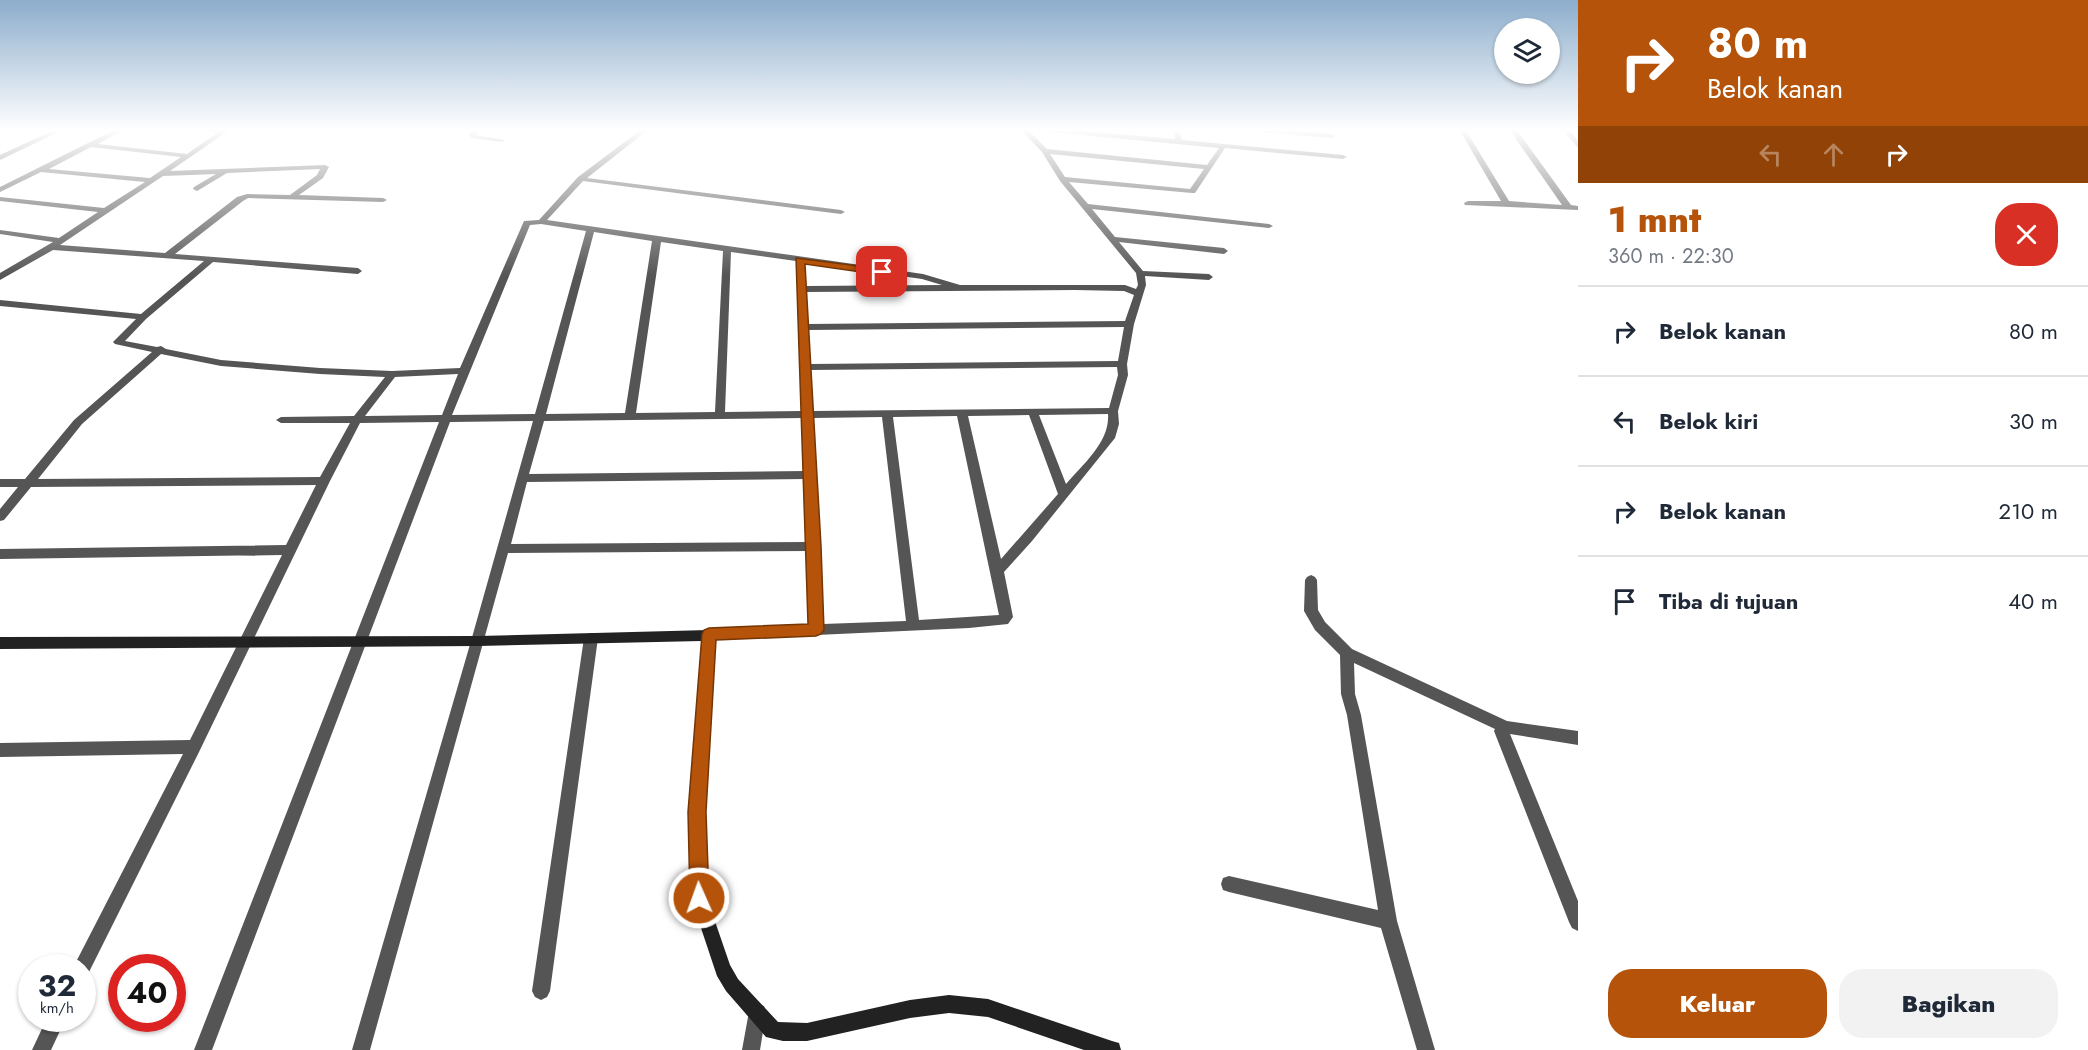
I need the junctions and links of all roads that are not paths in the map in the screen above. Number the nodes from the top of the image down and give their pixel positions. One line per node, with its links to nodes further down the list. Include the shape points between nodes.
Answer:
1 (23, 178): 13 (street)
2 (129, 178): 11 (street)
3 (155, 178): 11 (street)
4 (214, 178): 12 (street)
5 (317, 178): 14 (street)
6 (1200, 178): 10 (street, via 1192,191)
7 (1491, 178): 18 (street)
8 (1547, 178): 20 (street)
9 (581, 179): 23 (street); 24 (street)
10 (1063, 179): 19 (street)
11 (152, 180): 22 (street)
12 (197, 189)
13 (0, 190)
14 (292, 197): 16 (street); 34 (street, via 261,195 240,199)
15 (0, 199): 22 (street)
16 (383, 200)
17 (1468, 203): 18 (street)
18 (1506, 203): 20 (street)
19 (1085, 206): 25 (street); 29 (street)
20 (1568, 207): 21 (street)
21 (1578, 208)
22 (106, 211): 30 (street)
23 (842, 212)
24 (541, 222): 26 (street); 51 (street, via 527,223)
25 (1269, 226)
26 (591, 229): 28 (street); 61 (street)
27 (0, 232): 30 (street)
28 (657, 238): 32 (street); 58 (street)
29 (1112, 239): 33 (street); 38 (street)
30 (60, 241): 31 (street)
31 (52, 247): 34 (street); 39 (street)
32 (727, 249): 36 (street); 59 (street)
33 (1224, 251)
34 (167, 256): 35 (street)
35 (210, 261): 37 (street); 45 (street)
36 (800, 261): 41 (street, via 923,278); 42 (street)
37 (358, 271)
38 (1140, 273): 40 (street); 43 (street)
39 (0, 277)
40 (1209, 278)
41 (957, 287): 42 (street); 43 (street, via 1118,288)
42 (802, 289): 47 (street)
43 (1140, 294): 46 (street)
44 (0, 303): 45 (street)
45 (143, 318): 48 (street, via 118,342)
46 (1129, 324): 47 (street); 49 (street)
47 (804, 327): 50 (street)
48 (161, 349): 52 (street, via 221,363); 68 (street, via 78,422)
49 (1122, 364): 50 (street); 53 (street, via 1123,375)
50 (805, 366): 54 (street)
51 (464, 371): 52 (street); 60 (street)
52 (392, 374): 62 (street)
53 (1113, 411): 56 (street); 69 (street, via 1110,438)
54 (807, 413): 57 (street); 59 (street); 64 (street)
55 (962, 413): 56 (street); 57 (street); 75 (street)
56 (1033, 413): 69 (street)
57 (887, 414): 77 (street)
58 (630, 416): 59 (street); 61 (street)
59 (720, 416)
60 (448, 417): 61 (street); 62 (street); 81 (street)
61 (540, 418): 65 (street)
62 (357, 419): 63 (street); 66 (street)
63 (281, 420)
64 (810, 475): 65 (street); 71 (street)
65 (523, 478): 72 (street)
66 (324, 482): 68 (street); 73 (street)
67 (0, 483): 68 (street)
68 (30, 483): 70 (street)
69 (1064, 494): 75 (street)
70 (0, 518)
71 (814, 546): 72 (street); 78 (street)
72 (502, 549): 82 (street)
73 (289, 550): 74 (street); 83 (street)
74 (0, 554)
75 (997, 571): 77 (street, via 1006,615 1003,620)
76 (1311, 580): 85 (street, via 1311,611)
77 (913, 625): 78 (street)
78 (816, 630): 79 (street)
79 (709, 634): 80 (street); 96 (street, via 697,812 699,898 723,970)
80 (591, 638): 82 (street); 95 (street)
81 (360, 640): 82 (street); 83 (street); 99 (street)
82 (478, 641): 100 (street)
83 (245, 642): 84 (street); 88 (street)
84 (0, 643)
85 (1347, 653): 86 (street); 92 (street, via 1348,694)
86 (1505, 727): 87 (street); 91 (street, via 1501,731)
87 (1578, 738)
88 (194, 747): 89 (street); 94 (street)
89 (0, 750)
90 (1229, 884): 92 (street)
91 (1572, 897): 93 (street)
92 (1389, 921): 103 (street)
93 (1578, 922)
94 (89, 954)
95 (541, 991)
96 (757, 1013): 101 (street); 102 (street, via 772,1030 807,1032 910,1009 949,1004 988,1008)
97 (50, 1032): 98 (street)
98 (41, 1050)
99 (203, 1050)
100 (361, 1050)
101 (751, 1050)
102 (1112, 1050)
103 (1426, 1050)

